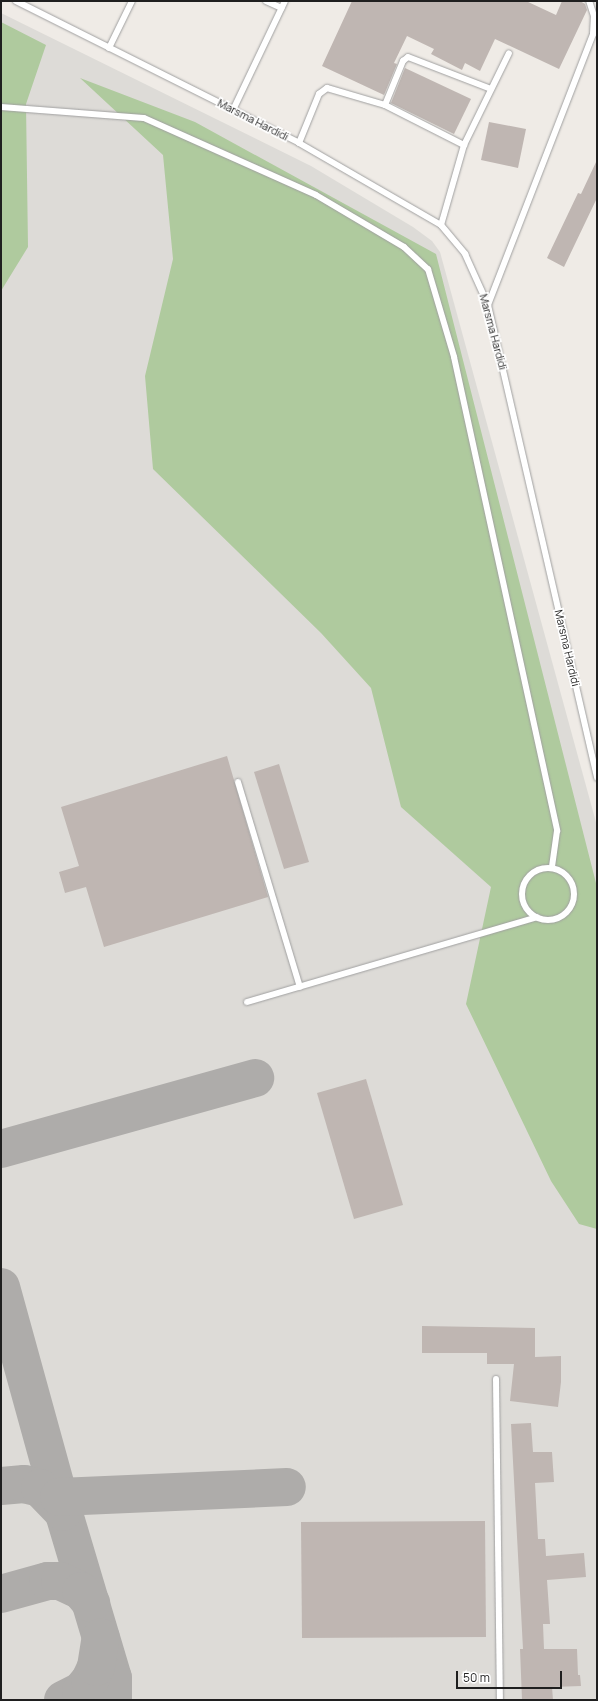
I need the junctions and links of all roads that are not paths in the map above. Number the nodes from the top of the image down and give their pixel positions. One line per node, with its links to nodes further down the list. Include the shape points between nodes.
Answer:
1 (16, 1): 7 (lane, Marsma Hardidi)
2 (132, 1): 7 (lane)
3 (266, 1): 6 (lane)
4 (285, 1): 6 (lane)
5 (589, 1): 16 (lane, via 594,16 593,34)
6 (282, 8): 12 (lane)
7 (109, 48): 12 (lane, Marsma Hardidi)
8 (510, 53): 9 (lane)
9 (492, 89): 10 (lane, via 408,57 403,61); 14 (lane)
10 (385, 105): 13 (lane, via 332,89 323,89 318,94); 14 (lane)
11 (1, 107): 19 (lane, via 144,118 316,195 404,247 428,269 454,357 557,831)
12 (233, 110): 13 (lane, Marsma Hardidi)
13 (299, 143): 15 (lane, Marsma Hardidi)
14 (464, 145): 15 (lane)
15 (441, 225): 16 (lane, Marsma Hardidi, via 465,254)
16 (488, 305): 17 (lane, Marsma Hardidi)
17 (597, 778)
18 (238, 782): 21 (lane)
19 (552, 868): 20 (lane, via 533,873 524,889 525,904); 20 (lane, via 567,877 574,893 573,901 564,916 554,920)
20 (537, 917): 21 (lane)
21 (300, 987): 22 (lane)
22 (247, 1002)
23 (496, 1379): 24 (lane)
24 (500, 1700)

